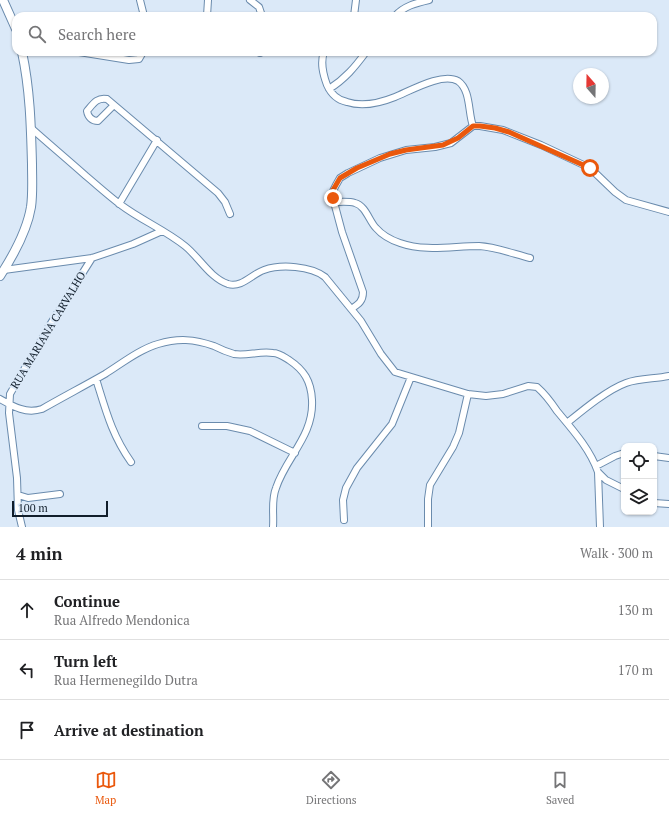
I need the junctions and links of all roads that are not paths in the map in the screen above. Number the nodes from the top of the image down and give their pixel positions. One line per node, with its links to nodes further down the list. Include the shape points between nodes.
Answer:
1 (3, 0): 12 (street)
2 (140, 0): 7 (street)
3 (208, 0): 8 (street)
4 (250, 0): 9 (street, via 259,7)
5 (356, 0): 10 (street)
6 (429, 0): 11 (street)
7 (143, 12)
8 (207, 12)
9 (261, 12)
10 (354, 12)
11 (399, 12)
12 (12, 20)
13 (23, 56): 21 (street)
14 (104, 56): 15 (street, via 129,60 138,59)
15 (140, 56)
16 (323, 56): 18 (street, via 324,78)
17 (363, 56): 18 (street, via 345,77)
18 (329, 88): 20 (street, via 343,101 351,104 370,104 394,98 441,79 452,79 460,83 466,91)
19 (114, 105): 22 (street)
20 (473, 126): 23 (street, via 451,143 390,154 348,173 340,178 333,190); 25 (street, via 499,129 541,145 590,168 626,200)
21 (31, 128): 24 (street); 30 (street, via 31,207 22,236)
22 (157, 140): 24 (street); 26 (street, via 218,193)
23 (334, 202): 29 (street, via 354,202 362,206 376,229 394,241 409,246 480,246); 31 (street, via 363,292 362,300)
24 (119, 204): 27 (street)
25 (669, 212)
26 (230, 214)
27 (162, 231): 28 (street); 31 (street, via 186,246 213,274 229,284 242,283 271,268 305,268 325,277)
28 (92, 258): 30 (street); 37 (street, RUA MARIANA CARVALHO, via 13,387)
29 (530, 258)
30 (2, 273)
31 (351, 309): 33 (street, via 389,366 395,372)
32 (669, 376): 38 (street, via 625,383 588,406)
33 (411, 377): 35 (street); 51 (street, via 392,424 357,468 346,488 343,500)
34 (96, 379): 37 (street, via 42,409 34,411); 40 (street, via 145,350 175,340 198,341 229,353 243,355 277,353 304,372 311,393 308,429); 44 (street, via 114,434)
35 (468, 394): 38 (street, via 494,396 531,386 537,387); 54 (street, via 459,433 430,485)
36 (0, 399): 37 (street)
37 (9, 404): 48 (street)
38 (567, 423): 45 (street)
39 (202, 426): 40 (street, via 227,426 250,431)
40 (295, 453): 53 (street, via 275,489)
41 (621, 454): 45 (street)
42 (657, 456): 43 (street)
43 (669, 458)
44 (131, 462)
45 (597, 469): 46 (street, via 606,480); 55 (street)
46 (621, 488)
47 (60, 494): 48 (street, via 28,498)
48 (18, 495): 52 (street)
49 (657, 503): 50 (street)
50 (669, 504)
51 (344, 520)
52 (22, 527)
53 (274, 527)
54 (428, 527)
55 (600, 527)

